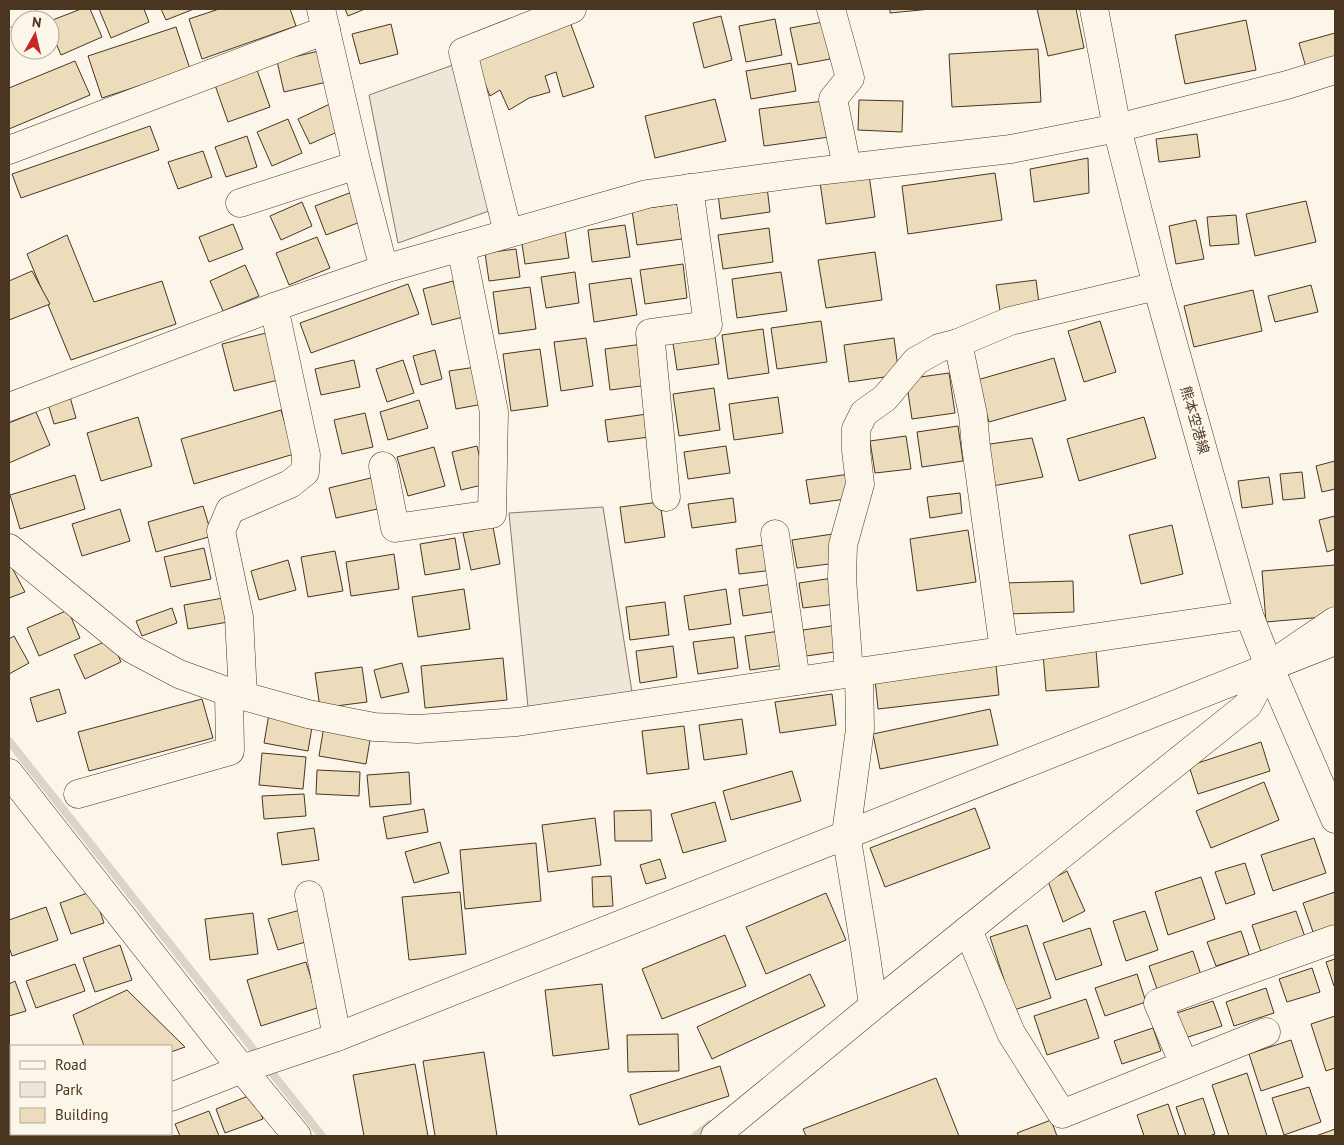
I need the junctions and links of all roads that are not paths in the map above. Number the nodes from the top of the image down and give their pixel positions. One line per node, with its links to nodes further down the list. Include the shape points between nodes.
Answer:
1 (22, 9): 5 (street)
2 (572, 9): 14 (street, via 463,52)
3 (831, 9): 11 (street, via 850,78 833,99)
4 (1094, 9): 8 (street, 熊本空港線)
5 (9, 13)
6 (323, 19): 9 (street); 10 (street)
7 (1335, 70): 8 (street)
8 (1117, 128): 11 (street, via 1011,149); 17 (street, 熊本空港線)
9 (9, 150)
10 (357, 166): 13 (street); 16 (street)
11 (847, 167): 12 (street)
12 (689, 188): 14 (street, via 647,194); 22 (street, via 708,325 650,334)
13 (240, 203)
14 (508, 233): 15 (street)
15 (460, 247): 16 (street); 21 (street, via 494,412 492,514 395,528)
16 (384, 269): 18 (street)
17 (1157, 286): 19 (street, via 1010,321); 25 (street, 熊本空港線)
18 (274, 307): 20 (street); 32 (street, via 306,455 305,472 290,484 230,510 221,530 239,617)
19 (958, 344): 28 (street, via 973,415); 30 (street, via 939,348 916,361 885,398 864,414 856,429 860,484 843,545 842,578)
20 (9, 407)
21 (383, 466)
22 (666, 497)
23 (775, 534): 31 (street)
24 (9, 548): 32 (street, via 132,649 179,674)
25 (1249, 615): 28 (street); 29 (street, 熊本空港線)
26 (1335, 621): 29 (street)
27 (1335, 641): 29 (street)
28 (1004, 650): 30 (street)
29 (1269, 666): 35 (street, 熊本空港線); 36 (street); 38 (street, via 1248,704)
30 (854, 672): 31 (street); 36 (street, via 860,729)
31 (796, 681): 32 (street, via 517,722 418,729 374,727 308,714)
32 (236, 694): 34 (street, via 230,751)
33 (9, 773): 44 (street)
34 (78, 794)
35 (1335, 819)
36 (846, 834): 40 (street); 42 (street)
37 (309, 895): 42 (street)
38 (968, 930): 40 (street); 43 (street, via 1011,1033 1062,1114)
39 (1335, 939): 43 (street, via 1158,1003)
40 (873, 1006): 47 (street)
41 (1266, 1032): 43 (street)
42 (337, 1037): 44 (street)
43 (1184, 1064)
44 (242, 1069): 45 (street); 46 (street)
45 (172, 1097)
46 (297, 1136)
47 (715, 1136)

